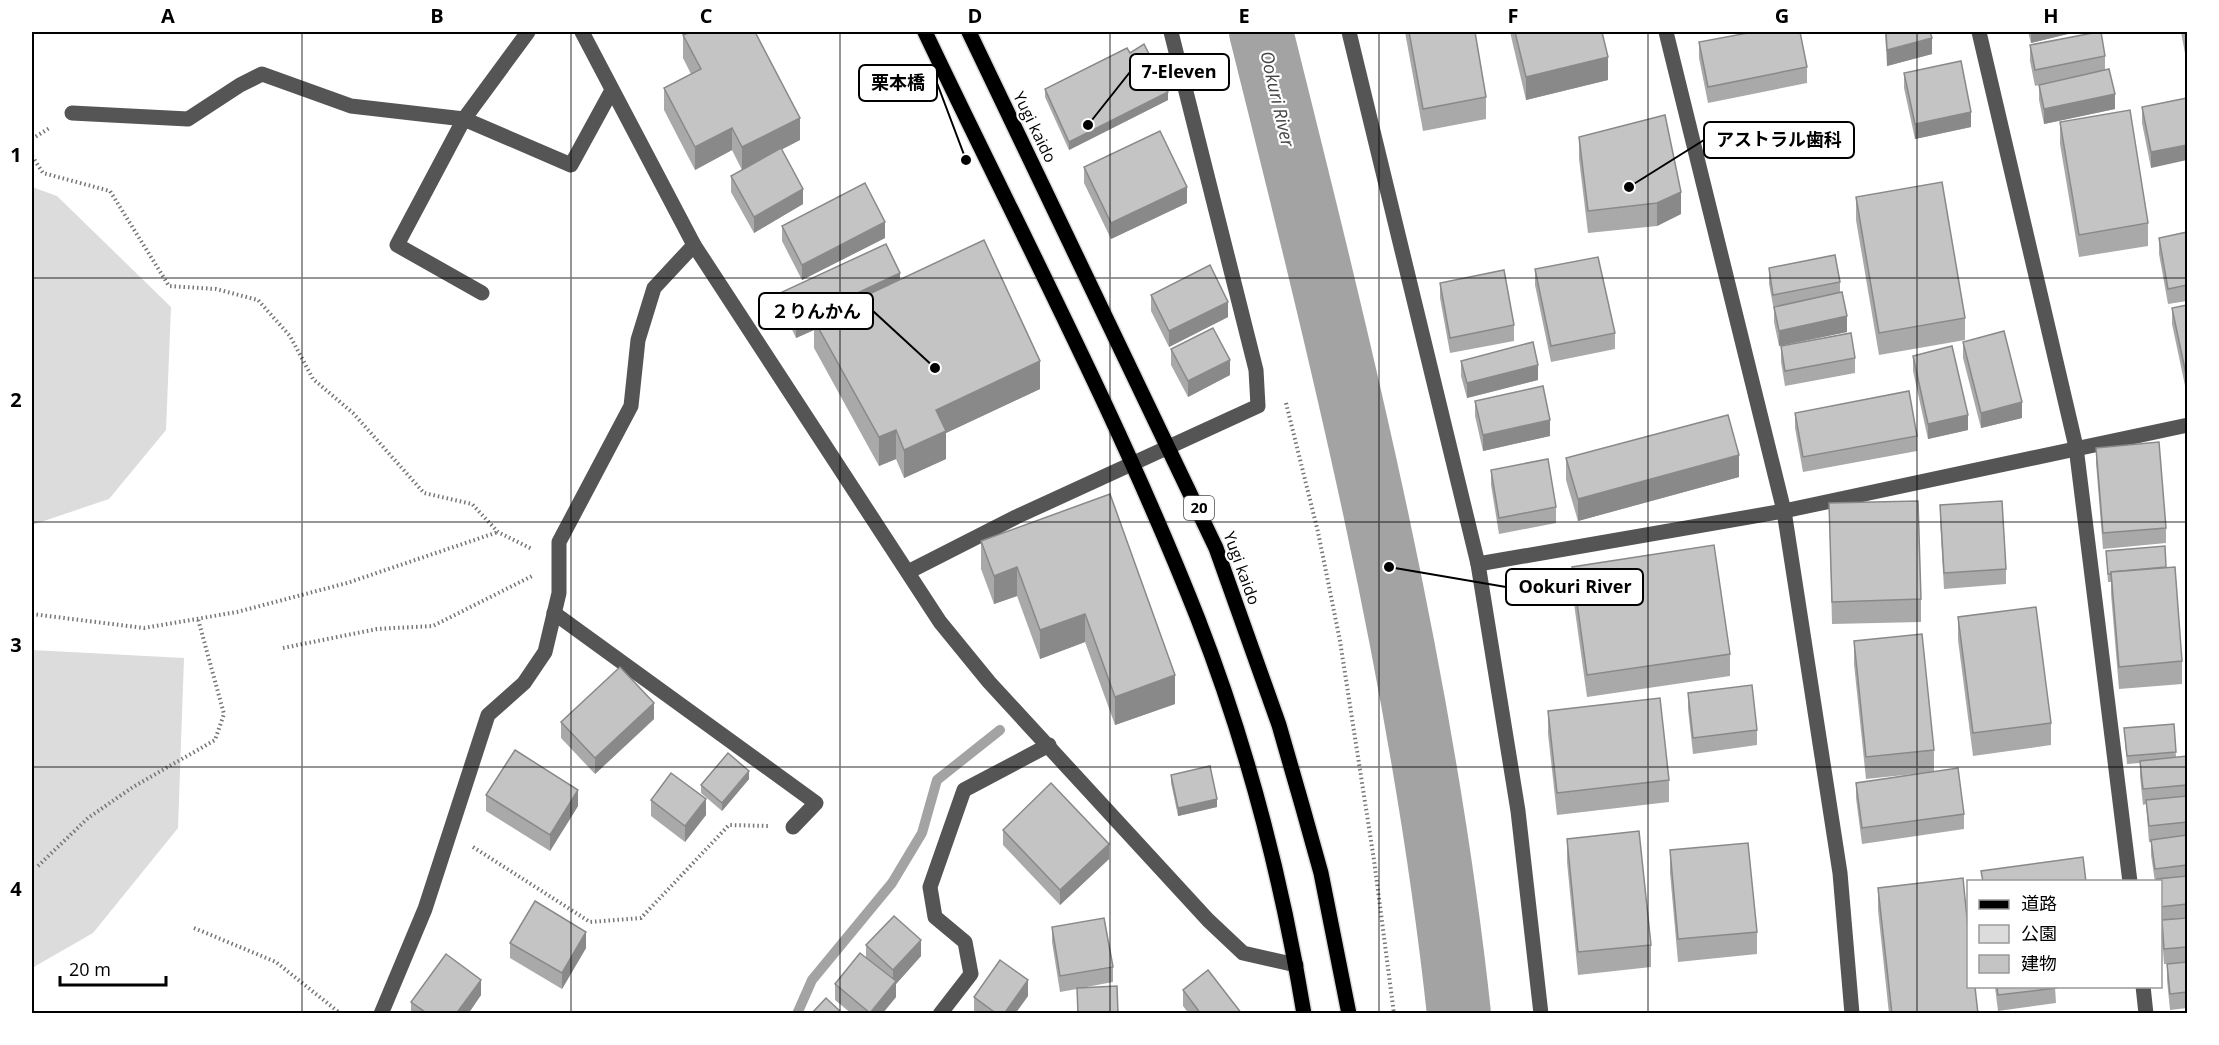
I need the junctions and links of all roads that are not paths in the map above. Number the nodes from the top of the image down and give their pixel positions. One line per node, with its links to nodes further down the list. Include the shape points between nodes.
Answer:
1 (528, 32): 11 (street)
2 (582, 32): 9 (street)
3 (925, 32): 17 (main road, 20)
4 (969, 32): 15 (main road, Yugi kaido / 20)
5 (1171, 32): 15 (street, via 1256,370 1258,406)
6 (1349, 32): 19 (street)
7 (1666, 32): 18 (street)
8 (1978, 32): 16 (street)
9 (612, 90): 11 (street, via 571,165); 12 (street)
10 (72, 113): 11 (street, via 188,119 262,74 351,105)
11 (464, 119): 13 (street, via 397,245)
12 (694, 245): 20 (street); 21 (street, via 654,288 638,340 631,406 559,542 559,593)
13 (482, 293)
14 (2187, 425): 16 (street)
15 (1169, 447): 17 (street); 30 (main road, Yugi kaido / 20, via 1220,558 1279,725 1322,873)
16 (2076, 447): 18 (street); 24 (street)
17 (1133, 464): 20 (street); 25 (main road, 20, via 1199,621 1234,724 1264,825)
18 (1784, 511): 19 (street); 32 (street, via 1840,873)
19 (1478, 564): 31 (street, via 1518,812)
20 (908, 572): 22 (street, via 989,682)
21 (554, 613): 23 (street, via 816,803); 27 (street, via 545,652 524,683 488,715 425,909)
22 (1049, 745): 25 (street, via 1114,820 1243,953); 28 (street, via 964,789 930,887 935,917 965,942 971,974)
23 (794, 827)
24 (2130, 880)
25 (1296, 965): 29 (main road, 20)
26 (2142, 988): 33 (street)
27 (381, 1014)
28 (940, 1014)
29 (1304, 1014)
30 (1349, 1014)
31 (1541, 1014)
32 (1852, 1014)
33 (2146, 1014)

